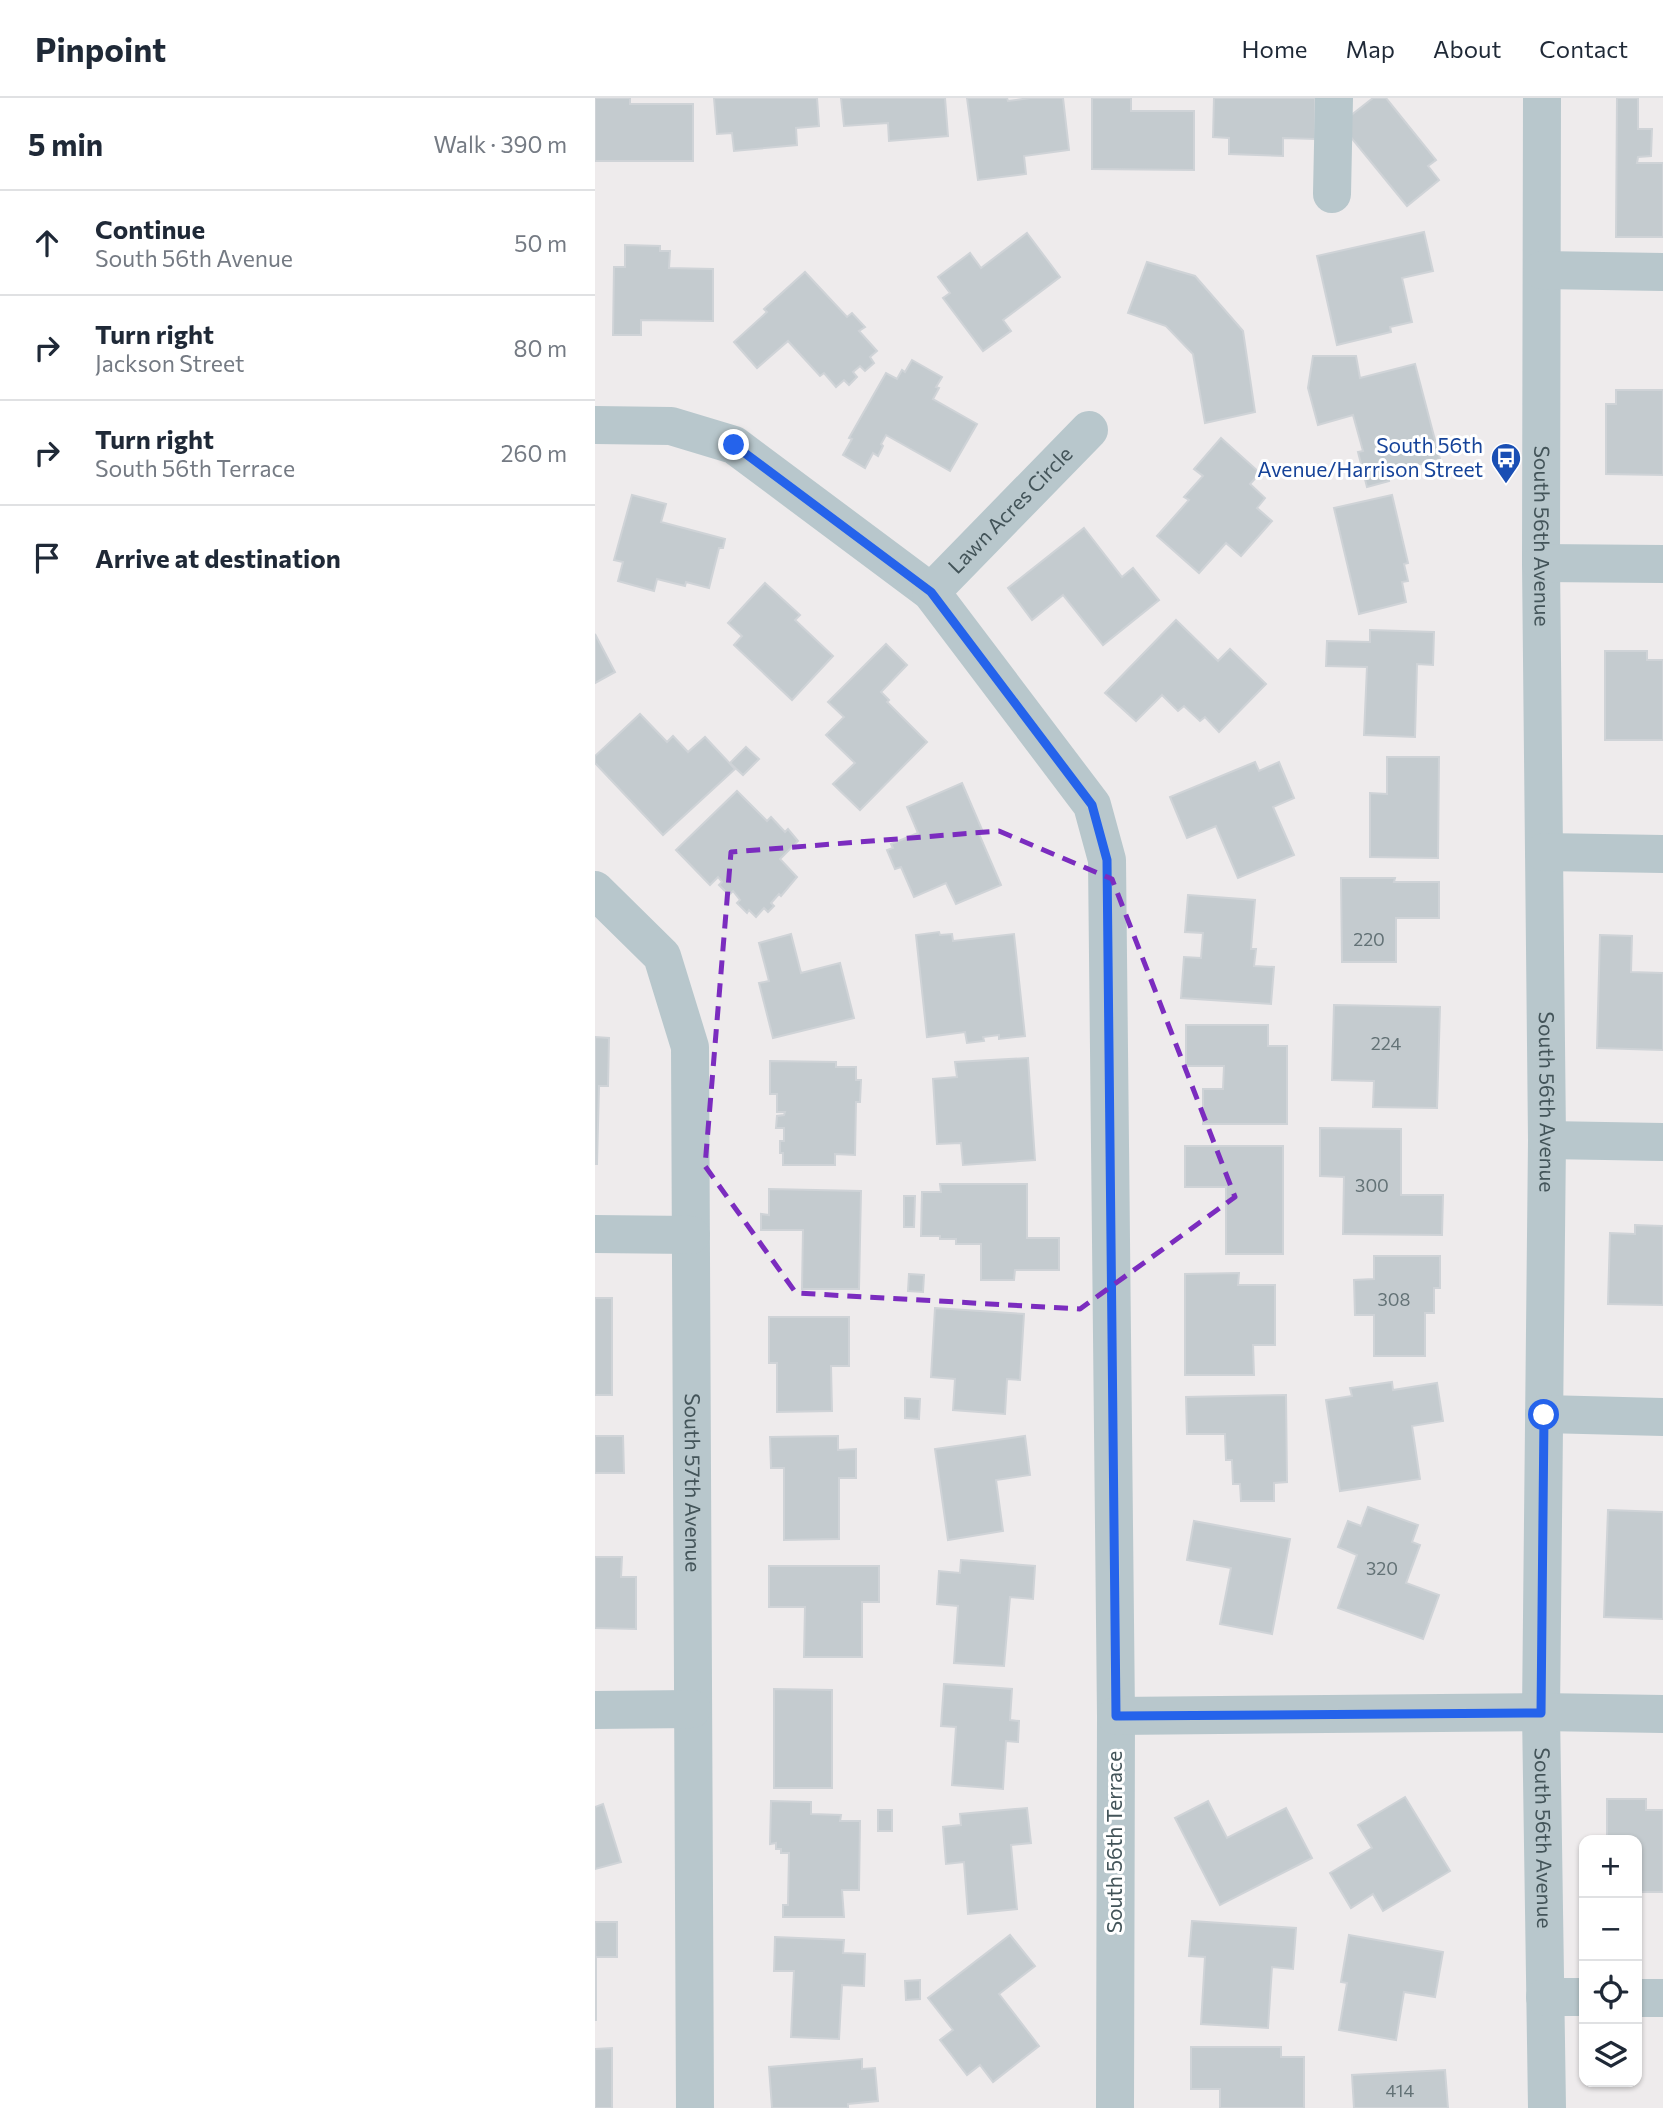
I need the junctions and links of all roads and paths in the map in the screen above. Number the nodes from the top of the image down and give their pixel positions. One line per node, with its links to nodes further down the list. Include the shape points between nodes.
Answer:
1 (1334, 98): 3 (street)
2 (1542, 98): 4 (street, South 56th Avenue)
3 (1332, 194)
4 (1542, 270): 5 (street); 8 (street, South 56th Avenue)
5 (1663, 272)
6 (595, 425): 10 (street, South 56th Terrace, via 671,426 734,445)
7 (1089, 430): 10 (street, Lawn Acres Circle)
8 (1541, 563): 9 (street); 11 (street, South 56th Avenue)
9 (1663, 564)
10 (931, 592): 24 (street, South 56th Terrace, via 1092,805 1107,860)
11 (1544, 852): 12 (street); 14 (street, South 56th Avenue)
12 (1663, 853)
13 (595, 890): 17 (street, South 57th Avenue, via 662,956 690,1047)
14 (1547, 1140): 15 (street); 18 (street, South 56th Avenue)
15 (1663, 1142)
16 (595, 1234): 17 (street)
17 (691, 1235): 20 (street, South 57th Avenue)
18 (1544, 1415): 19 (street); 22 (street, South 56th Avenue)
19 (1663, 1417)
20 (692, 1709): 21 (street); 29 (street, South 57th Avenue)
21 (595, 1710)
22 (1541, 1713): 23 (street); 24 (street); 25 (street, South 56th Avenue)
23 (1663, 1714)
24 (1116, 1716): 30 (street, South 56th Terrace)
25 (1545, 1997): 26 (street); 31 (street, South 56th Avenue)
26 (1579, 1997)
27 (1642, 1998): 28 (street)
28 (1663, 1998)
29 (695, 2108)
30 (1115, 2108)
31 (1547, 2108)

